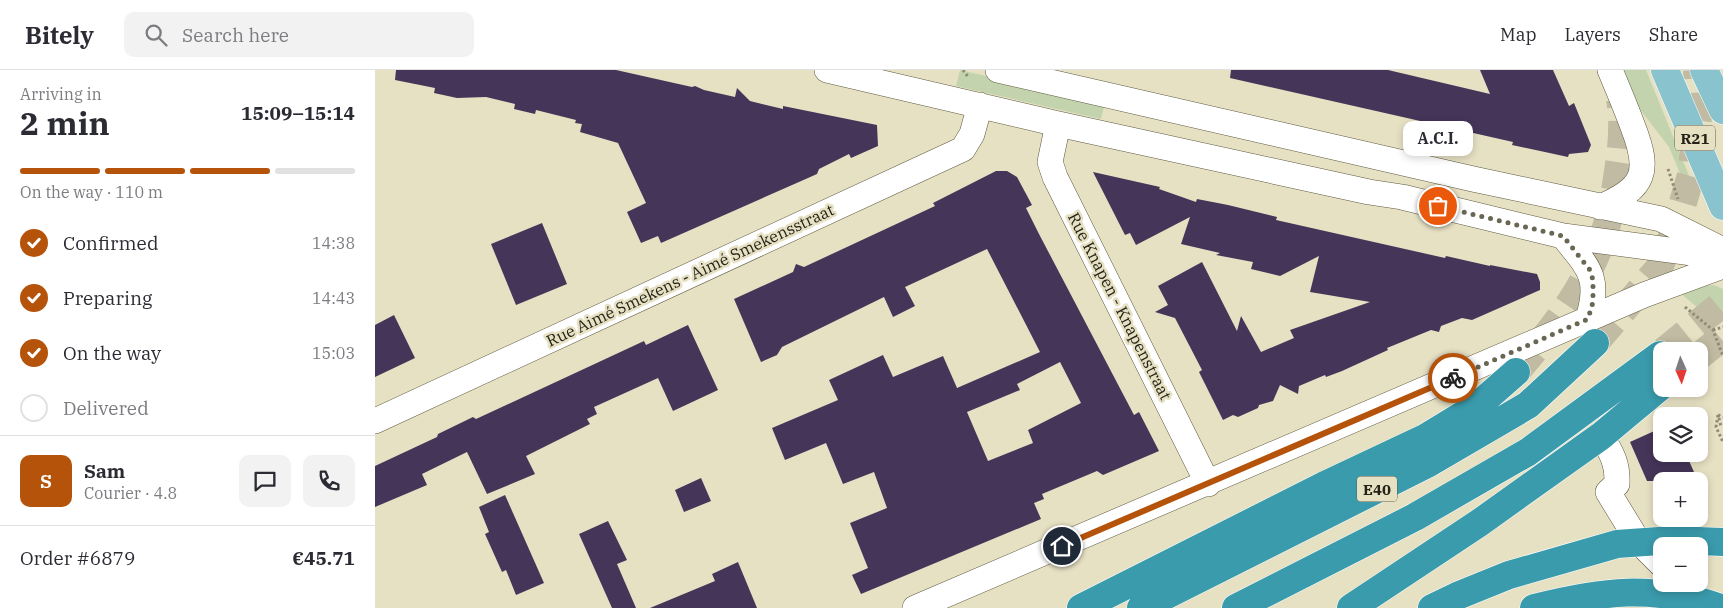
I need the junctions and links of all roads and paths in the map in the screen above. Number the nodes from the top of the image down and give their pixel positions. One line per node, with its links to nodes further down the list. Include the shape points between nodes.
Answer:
1 (827, 70): 7 (street)
2 (998, 70): 6 (street)
3 (1609, 70): 12 (street, via 1643,154 1643,170 1638,180 1619,199)
4 (1665, 70): 11 (main road, R21)
5 (1704, 70): 8 (main road, R21)
6 (1149, 104): 10 (street); 12 (street)
7 (980, 105): 9 (street); 27 (street, Rue Aimé Smekens - Aimé Smekensstraat, via 973,134 963,149)
8 (1723, 110)
9 (1058, 124): 10 (street); 32 (street, Rue Knapen - Knapenstraat, via 1050,162 1055,177)
10 (1140, 140): 13 (street)
11 (1723, 206)
12 (1600, 207): 14 (street, via 1661,219)
13 (1563, 236): 15 (street); 20 (street, via 1592,275)
14 (1723, 250)
15 (1723, 257)
16 (1723, 266): 17 (street)
17 (1668, 286): 19 (path, via 1675,298); 20 (street)
18 (1723, 327): 19 (path)
19 (1713, 330): 21 (path)
20 (1592, 331): 32 (street); 40 (highway, E40, via 1528,405 1429,463)
21 (1723, 356)
22 (1653, 360): 41 (highway, E40, via 1528,452 1415,517)
23 (1516, 372): 39 (highway, E40, via 1476,407 1425,438)
24 (1653, 393): 30 (highway)
25 (1718, 415): 26 (path); 28 (path); 29 (path); 31 (path, via 1716,426)
26 (1723, 417)
27 (375, 421)
28 (1723, 422)
29 (1721, 427)
30 (1601, 436): 33 (street, via 1615,459 1617,470 1617,484 1608,492); 42 (highway, via 1479,523)
31 (1723, 442)
32 (1208, 484): 38 (street)
33 (1638, 541): 34 (highway); 35 (street); 43 (highway, via 1509,575)
34 (1723, 542)
35 (1653, 556)
36 (1693, 592): 37 (street)
37 (1711, 605): 44 (highway, via 1672,595 1625,591 1577,597)
38 (915, 608)
39 (1081, 608)
40 (1141, 608)
41 (1236, 608)
42 (1351, 608)
43 (1433, 608)
44 (1534, 608)

